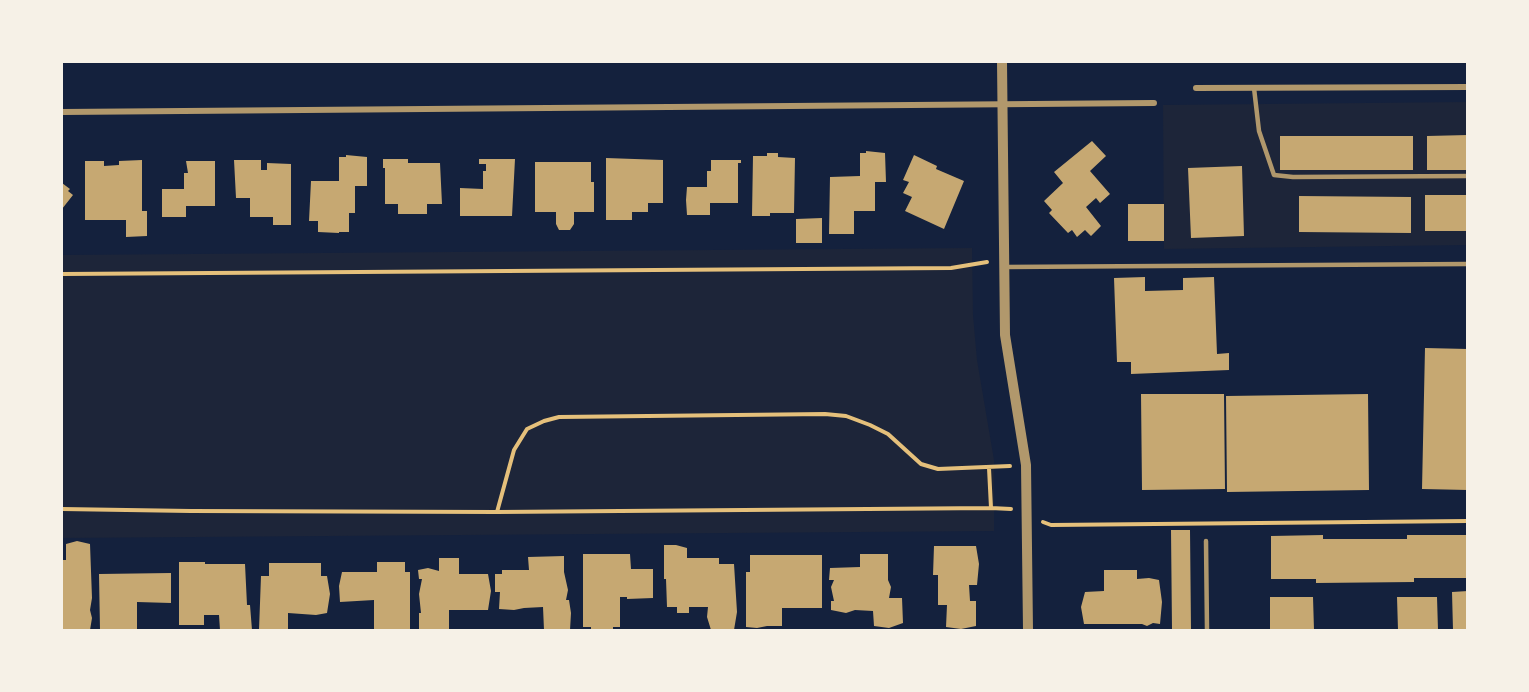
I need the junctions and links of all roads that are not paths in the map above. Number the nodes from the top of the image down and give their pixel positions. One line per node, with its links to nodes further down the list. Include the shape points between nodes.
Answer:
1 (1002, 62): 5 (street)
2 (1467, 87): 4 (street)
3 (1196, 88): 4 (street)
4 (1254, 88): 8 (lane, via 1259,131 1274,175)
5 (1002, 103): 6 (street); 7 (street); 9 (street)
6 (1154, 103)
7 (62, 112)
8 (1467, 176)
9 (1004, 263): 10 (lane); 12 (street, via 1005,336 1026,465)
10 (1467, 264)
11 (1206, 541): 13 (lane)
12 (1028, 630)
13 (1207, 630)

